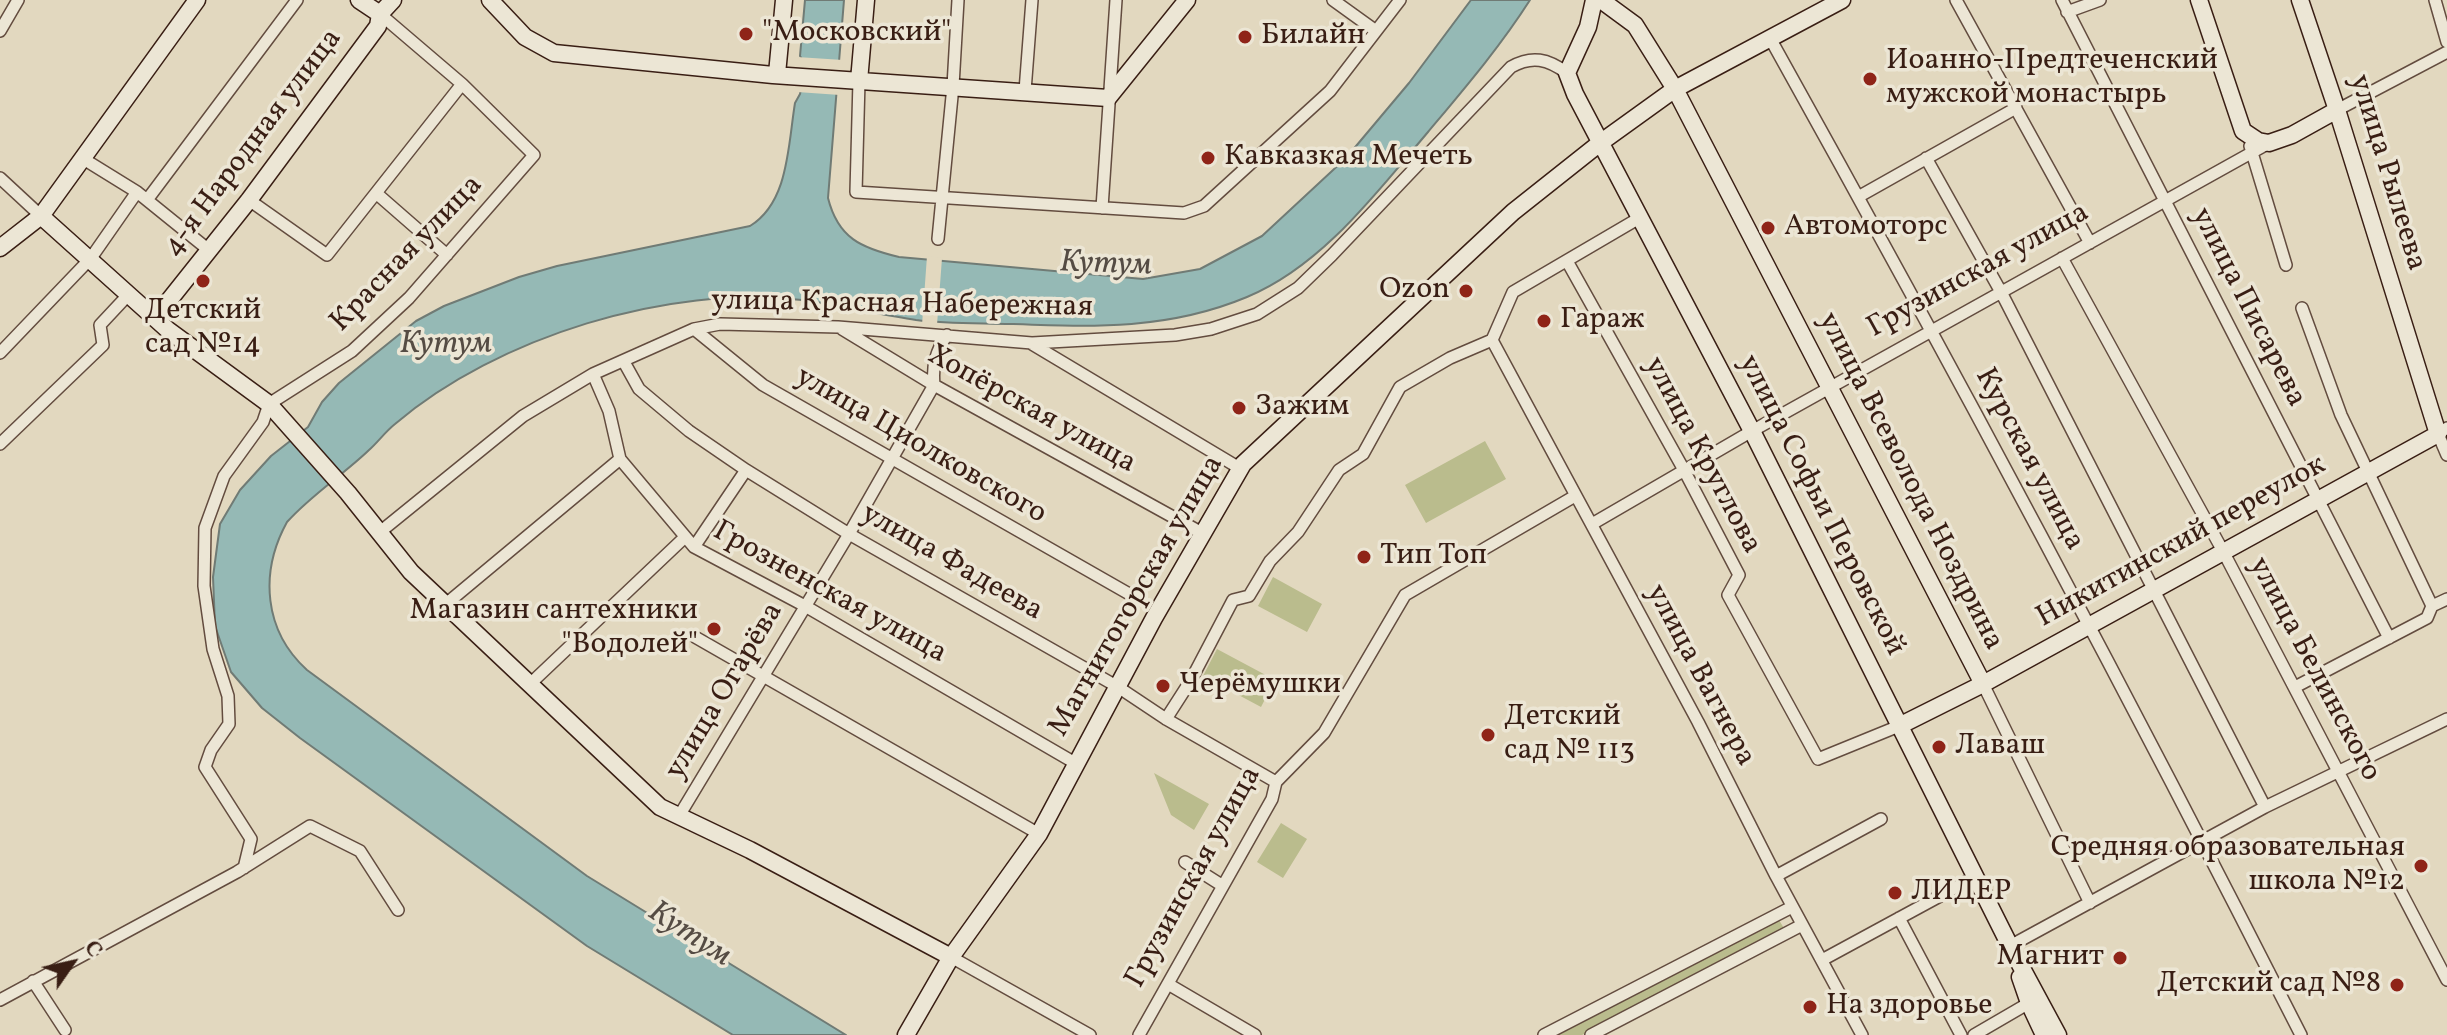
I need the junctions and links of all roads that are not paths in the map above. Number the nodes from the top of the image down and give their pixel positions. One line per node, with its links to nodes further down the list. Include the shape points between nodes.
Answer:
1 (18, 0): 25 (street)
2 (197, 0): 44 (main road)
3 (297, 0): 48 (street)
4 (359, 0): 24 (main road)
5 (393, 0): 24 (main road, 4-я Народная улица)
6 (490, 0): 31 (main road, via 525,37 554,53)
7 (784, 0): 31 (main road)
8 (866, 0): 32 (main road)
9 (958, 0): 34 (street)
10 (1032, 0): 36 (street)
11 (1116, 0): 37 (street)
12 (1187, 0): 37 (main road)
13 (1333, 0): 26 (street)
14 (1400, 0): 26 (street)
15 (1594, 0): 30 (main road)
16 (1602, 0): 35 (main road, улица Всеволода Ноздрина, via 1635,25)
17 (1842, 0): 27 (main road, Магнитогорская улица)
18 (1956, 0): 38 (street)
19 (2100, 0): 23 (street)
20 (2199, 0): 40 (main road)
21 (2300, 0): 39 (main road, улица Рылеева)
22 (2435, 0): 28 (street)
23 (2065, 6): 52 (street, улица Писарева)
24 (380, 14): 33 (street); 51 (main road, 4-я Народная улица, via 378,26)
25 (0, 31)
26 (1376, 31): 53 (street, via 1330,91 1204,206 1184,213)
27 (1771, 40): 35 (main road, Магнитогорская улица); 49 (street, Курская улица)
28 (2447, 42)
29 (2447, 52): 39 (street, Грузинская улица)
30 (1567, 73): 41 (main road, улица Софьи Перовской); 74 (street, улица Красная Набережная, via 1543,60 1525,59 1511,67 1332,255 1298,288 1257,314 1175,335)
31 (783, 75): 32 (main road)
32 (853, 80): 34 (main road); 50 (street, via 856,192)
33 (462, 84): 47 (street); 60 (street, Красная улица, via 534,155)
34 (953, 86): 36 (main road); 50 (street)
35 (1675, 89): 41 (main road, Магнитогорская улица); 79 (main road, улица Всеволода Ноздрина)
36 (1025, 91): 37 (main road)
37 (1108, 98): 53 (street)
38 (2016, 108): 45 (street); 57 (street)
39 (2337, 110): 42 (main road, Грузинская улица); 82 (main road, улица Рылеева)
40 (2247, 134): 42 (main road); 43 (street)
41 (1600, 143): 55 (main road, улица Софьи Перовской); 87 (main road, Магнитогорская улица, via 1513,212)
42 (2269, 143): 43 (street, Грузинская улица)
43 (2252, 152): 52 (street, Грузинская улица); 64 (street)
44 (82, 158): 48 (street); 54 (main road)
45 (1926, 158): 49 (street); 65 (street)
46 (0, 178): 54 (street)
47 (376, 193): 51 (street, via 327,255); 60 (street)
48 (142, 196): 59 (street); 61 (street)
49 (1858, 197): 71 (street, Курская улица)
50 (941, 199): 53 (street); 56 (street)
51 (249, 200): 59 (main road, 4-я Народная улица)
52 (2166, 201): 57 (street, Грузинская улица); 92 (street, улица Писарева)
53 (1102, 208)
54 (41, 216): 58 (main road); 61 (main road)
55 (1641, 217): 63 (street); 81 (main road, улица Софьи Перовской)
56 (938, 239)
57 (2090, 243): 62 (street, Грузинская улица)
58 (0, 248)
59 (210, 251): 68 (main road, 4-я Народная улица)
60 (447, 255): 80 (street, Красная улица, via 352,351)
61 (91, 258): 66 (main road); 75 (street)
62 (2062, 258): 65 (street, Грузинская улица); 99 (street, улица Белинского)
63 (1567, 261): 73 (street, via 1513,292); 89 (street, улица Круглова)
64 (2286, 265)
65 (2001, 292): 71 (street, Грузинская улица); 100 (street)
66 (129, 294): 68 (main road); 83 (street, via 100,325 103,345)
67 (2302, 308): 90 (street)
68 (155, 318): 80 (main road)
69 (838, 327): 70 (street, улица Красная Набережная, via 720,324); 72 (street, улица Красная Набережная); 78 (street, Хопёрская улица)
70 (694, 329): 76 (street, улица Красная Набережная); 85 (street, улица Циолковского, via 763,385)
71 (1932, 330): 79 (street, Грузинская улица); 106 (street, Курская улица)
72 (947, 335): 74 (street, улица Красная Набережная); 78 (street, via 933,368)
73 (1492, 340): 91 (street, улица Вагнера); 114 (street, via 1400,387 1363,454 1339,470 1249,596 1233,600)
74 (1032, 343): 87 (street)
75 (0, 353)
76 (624, 362): 77 (street, улица Красная Набережная); 88 (street, улица Фадеева, via 639,389)
77 (593, 374): 86 (street, Грозненская улица, via 609,411); 94 (street, улица Красная Набережная, via 523,416)
78 (934, 385): 85 (street, улица Огарёва); 95 (street, Хопёрская улица)
79 (1828, 388): 81 (street, Грузинская улица); 111 (main road, улица Всеволода Ноздрина)
80 (269, 404): 94 (main road); 126 (street, via 263,422 224,476 205,528 204,586 213,649 228,696 229,724 205,767 251,839)
81 (1752, 431): 89 (street, Грузинская улица); 116 (main road, улица Софьи Перовской)
82 (2442, 431): 84 (street, улица Рылеева); 90 (main road, Никитинский переулок)
83 (0, 444)
84 (2447, 455)
85 (893, 457): 96 (street, улица Огарёва); 101 (street, улица Циолковского)
86 (620, 459): 97 (street, Грозненская улица); 103 (street)
87 (1241, 469): 95 (main road, Магнитогорская улица)
88 (746, 470): 96 (street, улица Фадеева); 98 (street)
89 (1684, 470): 93 (street, Грузинская улица); 116 (street, улица Круглова, via 1739,575 1728,595 1818,759)
90 (2368, 473): 92 (main road, Никитинский переулок); 105 (street)
91 (1575, 496): 93 (street, улица Вагнера); 119 (street, Грузинская улица, via 1405,595 1324,733)
92 (2319, 501): 99 (main road, Никитинский переулок); 108 (street, улица Писарева)
93 (1592, 524): 127 (street, улица Вагнера)
94 (380, 532): 103 (main road, via 411,572)
95 (1202, 533): 112 (main road, Магнитогорская улица)
96 (849, 534): 104 (street, улица Огарёва); 112 (street, улица Фадеева)
97 (684, 538): 98 (street, Грозненская улица); 110 (street)
98 (694, 547): 104 (street, Грозненская улица)
99 (2224, 553): 100 (main road, Никитинский переулок); 113 (street, улица Белинского)
100 (2154, 590): 106 (main road, Никитинский переулок); 120 (street)
101 (1131, 595)
102 (2447, 599): 105 (street)
103 (446, 604): 110 (main road)
104 (805, 606): 109 (street, улица Огарёва); 117 (street, Грозненская улица)
105 (2432, 606): 108 (street, via 2427,618)
106 (2088, 626): 111 (main road, Никитинский переулок); 124 (street, Курская улица)
107 (695, 637): 109 (street)
108 (2389, 638): 113 (street)
109 (764, 675): 121 (street, улица Огарёва); 123 (street)
110 (530, 684): 121 (main road, via 660,807)
111 (1983, 684): 116 (main road, Никитинский переулок); 130 (street, улица Всеволода Ноздрина)
112 (1118, 687): 114 (street, улица Фадеева); 117 (main road, Магнитогорская улица)
113 (2295, 687): 118 (street, улица Белинского)
114 (1166, 719): 119 (street, улица Фадеева)
115 (2447, 719): 118 (street)
116 (1899, 726): 128 (main road, улица Софьи Перовской)
117 (1075, 763): 123 (main road, Магнитогорская улица)
118 (2339, 773): 120 (street); 138 (street, улица Белинского)
119 (1276, 782): 129 (street, Грузинская улица, via 1272,799)
120 (2265, 807): 124 (street)
121 (679, 816): 136 (main road)
122 (1881, 819): 127 (street)
123 (1039, 834): 136 (main road, Магнитогорская улица)
124 (2203, 842): 130 (street); 157 (street, Курская улица)
125 (1185, 862): 129 (street)
126 (244, 868): 132 (street, via 310,826 360,851); 139 (street)
127 (1776, 876): 131 (street, улица Вагнера)
128 (1975, 877): 133 (street); 135 (main road, улица Софьи Перовской)
129 (1223, 886): 140 (street, Грузинская улица)
130 (2090, 903): 135 (street)
131 (1792, 907): 134 (street, улица Вагнера); 143 (street)
132 (398, 910)
133 (1899, 918): 137 (street); 153 (street)
134 (1802, 925): 137 (street, улица Вагнера); 144 (street)
135 (2010, 946): 142 (main road); 156 (main road, улица Софьи Перовской)
136 (951, 957): 146 (main road, Магнитогорская улица); 147 (street)
137 (1822, 960): 152 (street, улица Вагнера)
138 (2447, 980)
139 (33, 981): 141 (street); 145 (street)
140 (1168, 984): 148 (street, Грузинская улица); 149 (street)
141 (0, 1000)
142 (2029, 1003): 154 (street); 155 (main road)
143 (1604, 1004): 144 (street); 150 (street)
144 (1613, 1023): 151 (street)
145 (65, 1030)
146 (906, 1034)
147 (1090, 1035)
148 (1139, 1035)
149 (1255, 1035)
150 (1544, 1035)
151 (1591, 1035)
152 (1862, 1035)
153 (1961, 1035)
154 (1974, 1035)
155 (2044, 1035)
156 (2058, 1035)
157 (2301, 1035)

